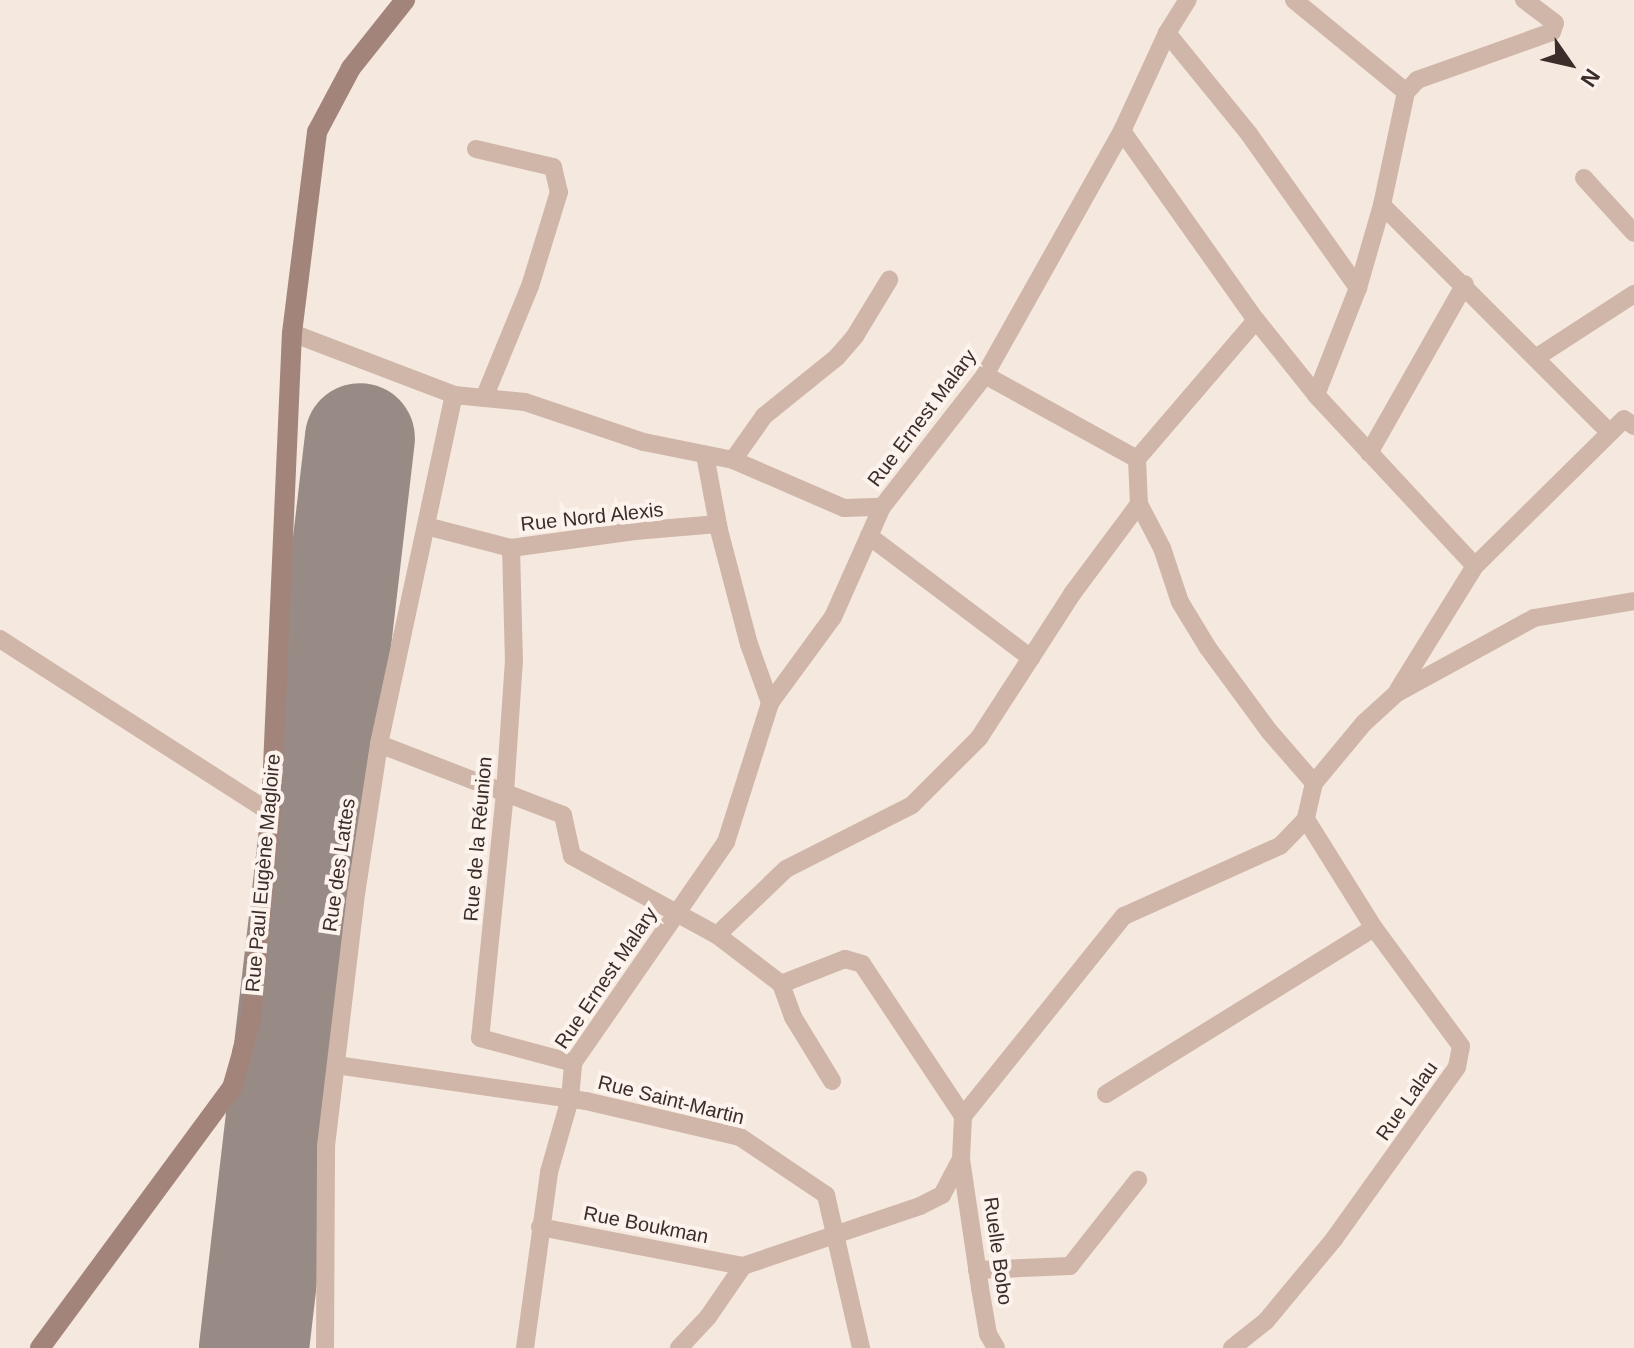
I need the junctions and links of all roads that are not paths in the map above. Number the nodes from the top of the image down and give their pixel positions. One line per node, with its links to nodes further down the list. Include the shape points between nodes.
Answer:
1 (405, 0): 17 (main road, Rue Paul Eugène Magloire, via 351,68 317,132)
2 (1188, 0): 5 (street, Rue Ernest Malary)
3 (1294, 0): 6 (street)
4 (1524, 0): 6 (street, via 1555,23 1552,32 1417,80)
5 (1167, 33): 7 (street, Rue Ernest Malary); 14 (street, via 1249,134)
6 (1406, 92): 10 (street)
7 (1122, 131): 16 (street); 19 (street, Rue Ernest Malary)
8 (476, 149): 22 (street, via 553,167 559,192 530,286)
9 (1584, 178): 11 (street)
10 (1382, 205): 13 (street); 14 (street)
11 (1634, 233)
12 (889, 280): 28 (street, via 837,357 764,416)
13 (1465, 284): 18 (street); 25 (street)
14 (1358, 288): 21 (street)
15 (1634, 294): 18 (street)
16 (1256, 320): 21 (street); 27 (street)
17 (292, 333): 20 (street); 44 (main road, Rue Paul Eugène Magloire)
18 (1537, 357): 24 (street)
19 (985, 375): 27 (street); 30 (street, Rue Ernest Malary)
20 (454, 395): 22 (street); 32 (street, Rue des Lattes)
21 (1316, 395): 25 (street)
22 (484, 398): 26 (street, via 525,402 644,442)
23 (1634, 426): 24 (street, via 1624,419)
24 (1610, 433): 35 (street)
25 (1369, 453): 35 (street)
26 (705, 455): 28 (street); 31 (street)
27 (1137, 459): 29 (street)
28 (733, 460): 30 (street, via 844,508)
29 (1139, 504): 38 (street); 42 (street, via 1162,548 1180,602 1208,648)
30 (882, 507): 33 (street, Rue Ernest Malary)
31 (718, 524): 34 (street, Rue Nord Alexis); 40 (street)
32 (426, 526): 34 (street, Rue Nord Alexis); 41 (street, Rue des Lattes)
33 (869, 536): 38 (street); 40 (street, Rue Ernest Malary, via 833,617)
34 (511, 548): 43 (street, Rue de la Réunion, via 514,660)
35 (1475, 566): 39 (street)
36 (1634, 601): 39 (street, via 1534,618)
37 (0, 639): 44 (street)
38 (1031, 658): 48 (street, via 979,738 912,805 786,869)
39 (1397, 693): 42 (street)
40 (770, 703): 46 (street, Rue Ernest Malary, via 726,842)
41 (379, 744): 43 (street); 51 (street, Rue des Lattes)
42 (1314, 783): 45 (street)
43 (505, 793): 46 (street, via 563,815 572,856); 50 (street, Rue de la Réunion, via 480,1038)
44 (271, 813): 62 (main road, Rue Paul Eugène Magloire, via 251,1019 232,1088)
45 (1306, 819): 47 (street, Rue Lalau); 55 (street, via 1280,846 1124,916)
46 (677, 913): 48 (street); 50 (street, Rue Ernest Malary)
47 (1374, 928): 53 (street); 68 (street, Rue Lalau, via 1461,1046 1457,1067 1334,1239 1266,1321)
48 (717, 935): 49 (street)
49 (781, 984): 52 (street, via 793,1017); 55 (street, via 845,959 862,964)
50 (573, 1063): 54 (street, Rue Ernest Malary)
51 (336, 1065): 54 (street, Rue Saint-Martin); 63 (street, Rue des Lattes, via 326,1146)
52 (832, 1081)
53 (1106, 1094)
54 (570, 1099): 58 (street, Rue Ernest Malary); 59 (street, Rue Saint-Martin, via 740,1137 826,1195)
55 (963, 1116): 56 (street)
56 (961, 1159): 59 (street, via 942,1195); 61 (street, Ruelle Bobo)
57 (1138, 1180): 61 (street, via 1070,1266)
58 (540, 1227): 60 (street, Rue Boukman); 64 (street, Rue Ernest Malary)
59 (834, 1232): 60 (street); 66 (street, Rue Saint-Martin)
60 (743, 1266): 65 (street)
61 (977, 1270): 67 (street, Ruelle Bobo, via 988,1334)
62 (40, 1348)
63 (325, 1348)
64 (525, 1348)
65 (679, 1348)
66 (861, 1348)
67 (996, 1348)
68 (1232, 1348)

